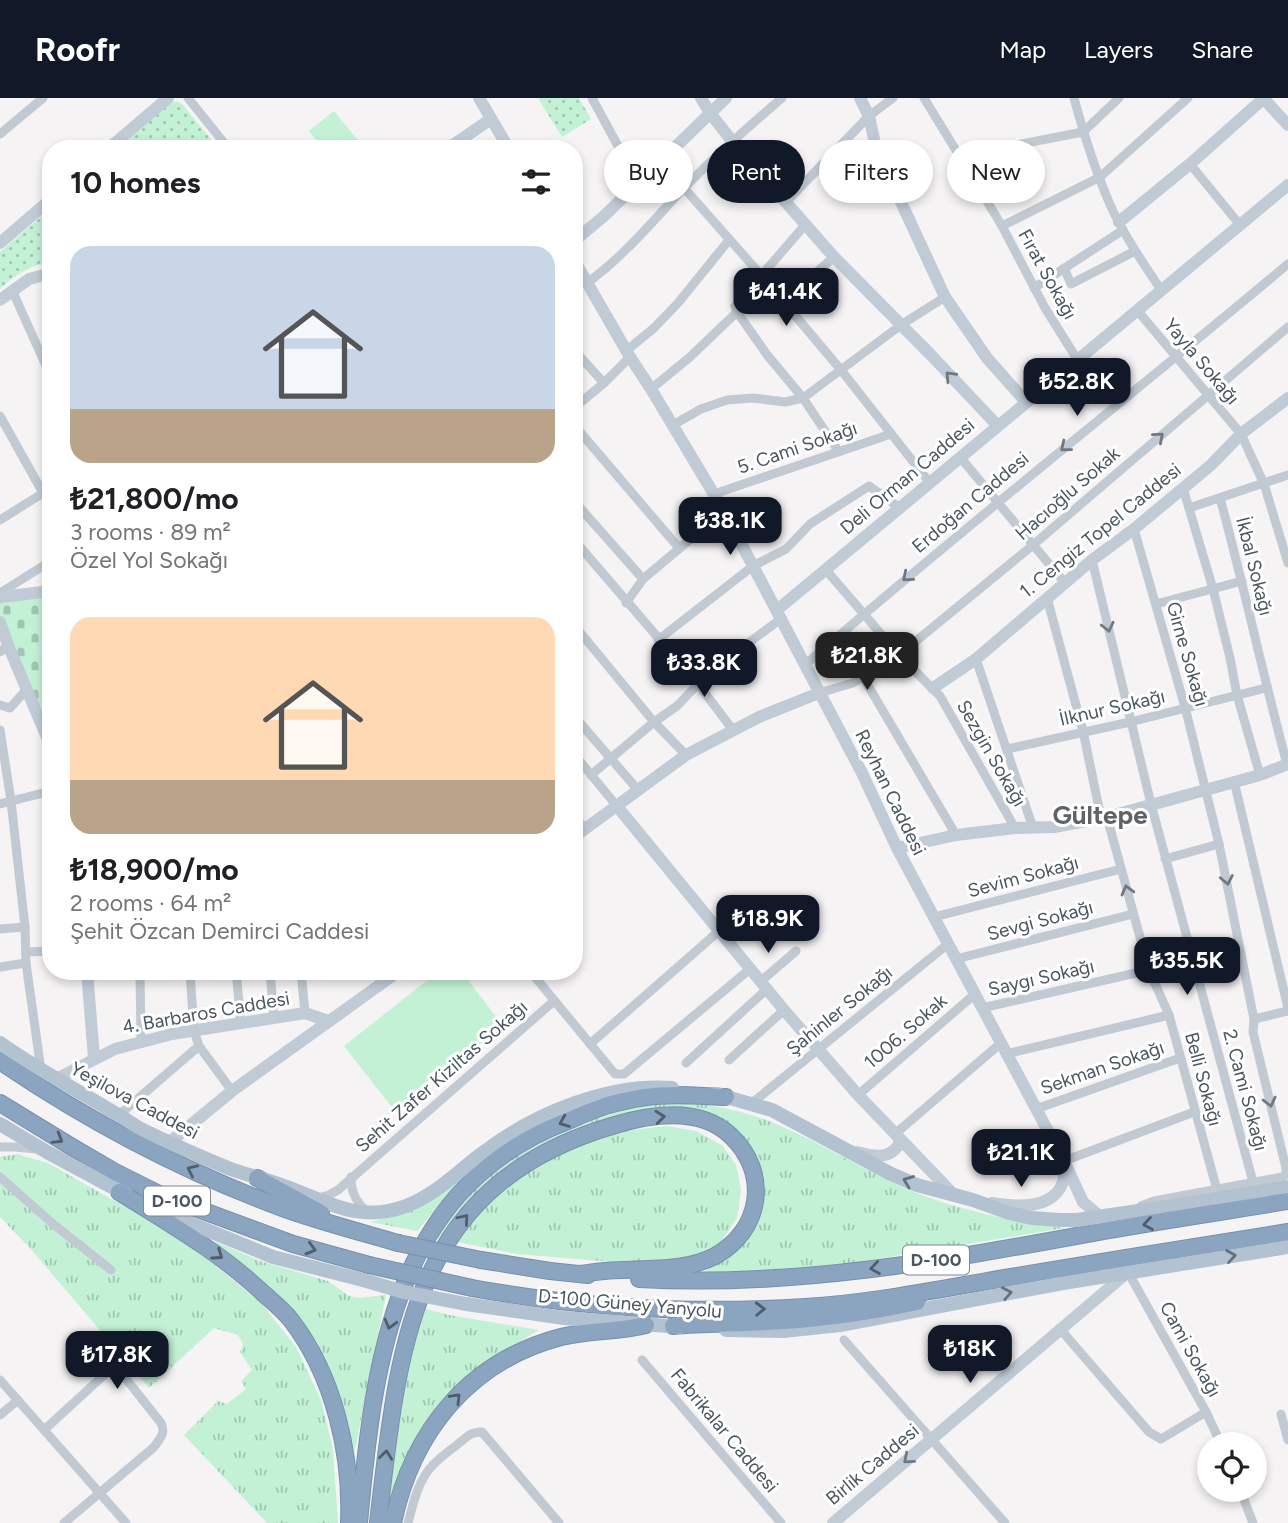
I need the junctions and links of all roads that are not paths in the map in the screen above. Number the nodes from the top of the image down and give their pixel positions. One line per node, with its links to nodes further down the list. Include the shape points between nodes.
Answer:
1 (43, 98): 21 (street)
2 (168, 98): 22 (street)
3 (188, 98): 23 (street)
4 (479, 98): 18 (street)
5 (592, 98): 26 (street)
6 (701, 98): 16 (street)
7 (726, 98): 16 (street)
8 (782, 98): 29 (street)
9 (860, 98): 17 (street)
10 (892, 98): 17 (street)
11 (924, 98): 30 (street, Fırat Sokağı)
12 (1074, 98): 20 (street)
13 (1119, 98): 20 (street)
14 (1188, 98): 34 (street)
15 (1264, 98): 19 (street); 32 (street)
16 (710, 113): 27 (street); 28 (street)
17 (869, 116): 36 (street); 62 (street, via 876,148)
18 (491, 118): 24 (street); 25 (street)
19 (1288, 125)
20 (1083, 132): 31 (street); 34 (street)
21 (0, 134)
22 (119, 140)
23 (222, 140)
24 (460, 140)
25 (504, 140)
26 (615, 140)
27 (683, 140)
28 (731, 140)
29 (733, 140)
30 (949, 140)
31 (1041, 140)
32 (1190, 164): 45 (street); 47 (street)
33 (707, 165): 35 (street)
34 (1100, 177): 46 (street); 47 (street)
35 (693, 179)
36 (805, 182)
37 (1288, 185): 45 (street, Deli Orman Caddesi)
38 (693, 198): 49 (street)
39 (616, 203): 48 (street)
40 (670, 203): 57 (street, via 603,272)
41 (785, 203): 44 (street)
42 (988, 203): 46 (street, Fırat Sokağı)
43 (42, 207): 50 (street)
44 (805, 225): 52 (street); 56 (street)
45 (1240, 225): 61 (street, Deli Orman Caddesi)
46 (1002, 226): 59 (street, Fırat Sokağı)
47 (1121, 226): 51 (street); 54 (street)
48 (583, 233)
49 (729, 240): 56 (street); 69 (street, via 678,303)
50 (0, 243)
51 (1135, 251): 54 (street, via 1071,284); 61 (street)
52 (834, 257): 64 (street); 67 (street)
53 (1288, 264): 71 (street, Erdoğan Caddesi)
54 (1064, 268): 59 (street)
55 (42, 275): 60 (street)
56 (761, 275): 64 (street); 66 (street, via 735,306)
57 (583, 277)
58 (583, 281): 69 (street, Reyhan Caddesi)
59 (1034, 288): 73 (street, Fırat Sokağı)
60 (12, 290): 63 (street); 70 (street)
61 (1161, 290): 65 (street, Deli Orman Caddesi)
62 (945, 297): 67 (street); 81 (street, via 988,358)
63 (0, 300)
64 (783, 301): 74 (street)
65 (1137, 310): 71 (street, Yayla Sokağı); 73 (street, Deli Orman Caddesi)
66 (737, 312): 76 (street); 78 (street)
67 (901, 324): 74 (street); 84 (street, one-way to 67)
68 (1288, 327): 77 (street, Hacıoğlu Sokak)
69 (628, 354): 75 (street); 76 (street, Reyhan Caddesi)
70 (42, 357)
71 (1176, 358): 77 (street, Yayla Sokağı); 98 (street, Erdoğan Caddesi, one-way to 98)
72 (583, 359): 75 (street)
73 (1077, 359): 81 (street, Deli Orman Caddesi)
74 (841, 370): 78 (street); 85 (street)
75 (604, 383): 80 (street)
76 (651, 389): 83 (street, Reyhan Caddesi)
77 (1207, 395): 86 (street, Yayla Sokağı); 105 (street, Hacıoğlu Sokak, one-way to 77)
78 (803, 398): 83 (street, via 785,402 727,400); 88 (street)
79 (1288, 398): 86 (street, 1. Cengiz Topel Caddesi)
80 (583, 400)
81 (1026, 401): 84 (street, Deli Orman Caddesi)
82 (0, 416): 91 (street)
83 (673, 425): 96 (street, Reyhan Caddesi)
84 (997, 425): 89 (street, Deli Orman Caddesi)
85 (891, 434): 88 (street, 5. Cami Sokağı); 92 (street)
86 (1241, 434): 93 (street, Yayla Sokağı); 94 (street, 1. Cengiz Topel Caddesi)
87 (583, 436): 106 (street)
88 (839, 452): 96 (street, 5. Cami Sokağı)
89 (960, 457): 92 (street, Deli Orman Caddesi); 98 (street)
90 (1288, 475): 93 (street)
91 (42, 482)
92 (930, 483): 99 (street, Deli Orman Caddesi)
93 (1264, 484): 97 (street); 109 (street, Yayla Sokağı)
94 (1183, 488): 100 (street); 104 (street, 1. Cengiz Topel Caddesi)
95 (42, 493): 103 (street)
96 (714, 494): 102 (street, Reyhan Caddesi)
97 (1220, 498): 100 (street); 114 (street, İkbal Sokağı)
98 (997, 502): 105 (street); 122 (street, Erdoğan Caddesi, one-way to 122)
99 (900, 508): 110 (street, via 869,486 810,524 786,549); 112 (street, Deli Orman Caddesi)
100 (1189, 508): 116 (street)
101 (583, 511): 113 (street)
102 (724, 511): 106 (street); 110 (street, Reyhan Caddesi)
103 (0, 520)
104 (1134, 529): 108 (street, 1. Cengiz Topel Caddesi); 121 (street, Girne Sokağı)
105 (1033, 545): 115 (street); 128 (street, Hacıoğlu Sokak)
106 (679, 548): 113 (street)
107 (583, 552): 120 (street)
108 (1092, 560): 115 (street, 1. Cengiz Topel Caddesi); 143 (street, 2. Cami Sokağı, one-way to 143)
109 (1288, 563)
110 (753, 566): 123 (street, Reyhan Caddesi); 126 (street)
111 (42, 567): 118 (street)
112 (826, 570): 122 (street, Sezgin Sokağı); 123 (street, Deli Orman Caddesi)
113 (643, 579): 120 (street)
114 (1242, 581): 116 (street); 134 (street, İkbal Sokağı)
115 (1065, 583): 119 (street, 1. Cengiz Topel Caddesi)
116 (1213, 589): 121 (street); 137 (street)
117 (42, 592): 118 (street)
118 (0, 595)
119 (1047, 598): 129 (street, 1. Cengiz Topel Caddesi); 148 (street, Belli Sokağı)
120 (626, 603): 126 (street)
121 (1156, 604): 139 (street, Girne Sokağı)
122 (864, 613): 128 (street, Sezgin Sokağı); 130 (street, Erdoğan Caddesi)
123 (779, 614): 130 (street, Reyhan Caddesi); 132 (street)
124 (0, 622): 127 (street)
125 (583, 636): 142 (street)
126 (658, 640): 132 (street)
127 (4, 648): 135 (street)
128 (899, 656): 131 (street, Hacıoğlu Sokak); 133 (street, Sezgin Sokağı)
129 (976, 659): 133 (street, 1. Cengiz Topel Caddesi); 149 (street)
130 (806, 664): 136 (street, Reyhan Caddesi)
131 (863, 677): 136 (street, Hacıoğlu Sokak); 168 (street)
132 (698, 684): 142 (street); 147 (street)
133 (933, 688): 165 (street, Sezgin Sokağı)
134 (1266, 688): 137 (street, İlknur Sokağı); 152 (street, İkbal Sokağı)
135 (26, 690): 140 (street); 144 (street)
136 (819, 693): 147 (street); 170 (street, Reyhan Caddesi)
137 (1237, 695): 139 (street, İlknur Sokağı); 155 (street)
138 (0, 705): 140 (street)
139 (1185, 707): 143 (street, İlknur Sokağı); 158 (street, Girne Sokağı)
140 (10, 708): 141 (street)
141 (0, 716)
142 (654, 722): 150 (street); 151 (street)
143 (1130, 722): 148 (street, İlknur Sokağı); 162 (street, 2. Cami Sokağı)
144 (42, 726)
145 (583, 726): 151 (street)
146 (0, 730): 160 (street)
147 (733, 730): 150 (street)
148 (1083, 732): 149 (street, İlknur Sokağı); 164 (street, Belli Sokağı)
149 (1007, 749): 166 (street)
150 (686, 755): 157 (street)
151 (611, 759): 154 (street); 157 (street)
152 (1287, 764): 155 (street)
153 (583, 765): 154 (street)
154 (591, 775): 163 (street)
155 (1260, 775): 156 (street)
156 (1234, 781): 158 (street); 200 (street)
157 (638, 790): 163 (street)
158 (1205, 790): 162 (street); 169 (street, Girne Sokağı)
159 (42, 793): 160 (street)
160 (12, 801): 161 (street); 175 (street)
161 (0, 804)
162 (1151, 804): 164 (street); 171 (street, 2. Cami Sokağı)
163 (616, 805): 167 (street); 177 (street)
164 (1104, 817): 166 (street); 172 (street, Belli Sokağı)
165 (1016, 828): 166 (street); 168 (street)
166 (1033, 828)
167 (583, 832)
168 (956, 835): 170 (street)
169 (1220, 844): 171 (street); 204 (street, Girne Sokağı, one-way to 204)
170 (897, 848): 174 (street, Reyhan Caddesi)
171 (1165, 859): 240 (street, 2. Cami Sokağı)
172 (1121, 869): 173 (street, Belli Sokağı, one-way to 172); 174 (street, Sevim Sokağı)
173 (1133, 914): 182 (street, Sevgi Sokağı); 186 (street, Belli Sokağı)
174 (934, 917): 178 (street, Reyhan Caddesi)
175 (25, 927): 176 (street); 181 (street)
176 (0, 929)
177 (719, 931): 185 (street); 210 (street)
178 (948, 944): 182 (street, Reyhan Caddesi); 213 (street, Şahinler Sokağı)
179 (42, 951): 181 (street)
180 (796, 951): 195 (street)
181 (26, 952): 183 (street)
182 (956, 959): 196 (street, Reyhan Caddesi)
183 (26, 963): 184 (street); 219 (street)
184 (0, 967)
185 (750, 969): 195 (street); 210 (street, via 624,1074 615,1074)
186 (1149, 970): 198 (street, Saygı Sokağı); 202 (street, Belli Sokağı)
187 (88, 980): 214 (street)
188 (140, 980): 208 (street)
189 (191, 980): 207 (street)
190 (237, 980): 206 (street)
191 (271, 980): 203 (street)
192 (302, 980): 201 (street)
193 (386, 980): 205 (street)
194 (537, 980): 197 (street)
195 (764, 985): 199 (street); 218 (street)
196 (975, 995): 198 (street, Reyhan Caddesi); 222 (street, 1006. Sokak)
197 (554, 1001): 210 (street); 237 (street, Sehit Zafer Kiziltas Sokağı)
198 (982, 1008): 212 (street, Reyhan Caddesi)
199 (784, 1010): 213 (street); 216 (street)
200 (1288, 1010): 204 (street)
201 (304, 1013): 203 (street, 4. Barbaros Caddesi); 205 (street, 4. Barbaros Caddesi)
202 (1169, 1015): 212 (street); 215 (street, Belli Sokağı)
203 (274, 1018): 206 (street, 4. Barbaros Caddesi)
204 (1254, 1019): 239 (street, Girne Sokağı, one-way to 239, via 1252,1032)
205 (328, 1021): 221 (street)
206 (241, 1024): 207 (street, 4. Barbaros Caddesi)
207 (194, 1031): 208 (street, 4. Barbaros Caddesi); 211 (street)
208 (141, 1041): 214 (street, 4. Barbaros Caddesi)
209 (0, 1044): 219 (main road, Yeşilova Caddesi)
210 (590, 1044)
211 (199, 1046): 221 (street); 228 (street)
212 (1004, 1048): 226 (street, Reyhan Caddesi); 230 (street)
213 (819, 1049): 222 (street); 225 (street, Şahinler Sokağı)
214 (94, 1058): 220 (street, 4. Barbaros Caddesi)
215 (1180, 1058): 226 (street, Sekman Sokağı); 227 (street, Belli Sokağı)
216 (729, 1060)
217 (0, 1061): 250 (highway, D-100, one-way to 217, via 285,1209 177,1163)
218 (687, 1063)
219 (41, 1070): 220 (main road, Yeşilova Caddesi)
220 (56, 1079): 228 (main road, Yeşilova Caddesi)
221 (232, 1091): 231 (street)
222 (858, 1095): 230 (street)
223 (726, 1097): 225 (main road); 247 (main road, via 666,1088 601,1094 520,1128 416,1201); 278 (highway, one-way to 278, via 648,1097 604,1106 525,1141 493,1162 452,1201 422,1245 390,1325 370,1421)
224 (0, 1103): 255 (highway, D-100, one-way to 255, via 163,1196)
225 (752, 1103): 233 (main road)
226 (1036, 1109): 235 (street, Reyhan Caddesi)
227 (1194, 1112): 235 (street); 241 (street, Belli Sokağı)
228 (119, 1115): 231 (main road, Yeşilova Caddesi)
229 (0, 1124): 234 (main road)
230 (897, 1135): 233 (street, via 897,1148 882,1156); 243 (street)
231 (170, 1142): 238 (main road, Yeşilova Caddesi)
232 (0, 1147): 234 (street)
233 (846, 1150): 243 (main road, one-way to 233, via 917,1185)
234 (47, 1152): 242 (main road)
235 (1064, 1161): 245 (street, via 1064,1181 1046,1200 1024,1206); 249 (street, Reyhan Caddesi, via 1083,1202)
236 (0, 1177): 253 (street)
237 (351, 1177): 244 (street, Sehit Zafer Kiziltas Sokağı, via 329,1195); 247 (street, via 354,1196)
238 (257, 1178): 244 (main road, Yeşilova Caddesi); 250 (highway)
239 (1287, 1181): 240 (street); 248 (main road)
240 (1252, 1182): 241 (street)
241 (1217, 1189): 248 (street, via 1154,1201)
242 (119, 1192): 255 (main road, via 274,1257); 277 (highway, one-way to 277, via 229,1263 290,1319 334,1405 347,1466)
243 (954, 1195): 245 (main road)
244 (312, 1197): 247 (main road, Yeşilova Caddesi)
245 (973, 1200): 249 (main road, via 1032,1218)
246 (1288, 1201): 256 (highway, D-100, one-way to 256, via 843,1273 718,1280)
247 (368, 1213)
248 (1131, 1213): 249 (main road)
249 (1101, 1217)
250 (347, 1229): 256 (highway, D-100, bridge, via 481,1260)
251 (1288, 1232): 257 (highway, D-100)
252 (1288, 1247): 254 (main road, D-100 Güney Yanyolu, one-way to 252)
253 (111, 1270)
254 (1128, 1272): 260 (main road, D-100 Güney Yanyolu, one-way to 254, via 758,1331 818,1328); 261 (street, Birlik Caddesi); 266 (street, Cami Sokağı)
255 (366, 1273): 258 (highway, D-100, bridge, via 435,1281)
256 (580, 1274): 279 (highway, one-way to 256, via 397,1382 417,1303 441,1249 495,1186 576,1137 653,1117 676,1115 721,1128 747,1156 756,1183 754,1209 727,1248 684,1267)
257 (1002, 1279): 258 (highway, D-100, one-way to 257, via 640,1308 807,1307); 260 (highway, via 870,1311)
258 (469, 1296): 259 (main road, D-100 Güney Yanyolu, via 498,1310)
259 (646, 1325): 260 (main road, D-100 Güney Yanyolu); 280 (highway, one-way to 259, via 407,1475 426,1437 440,1414 480,1376 542,1342)
260 (673, 1326)
261 (1061, 1330): 266 (street, via 1149,1432 1161,1439); 271 (street, Birlik Caddesi)
262 (844, 1340): 271 (street)
263 (642, 1360): 283 (street, Fabrikalar Caddesi)
264 (0, 1380): 265 (street)
265 (18, 1400): 268 (street); 269 (street)
266 (1206, 1412): 270 (street, Cami Sokağı)
267 (1281, 1413): 272 (street)
268 (0, 1415)
269 (44, 1430): 273 (street); 273 (street, via 115,1365 164,1429 153,1448)
270 (1215, 1432)
271 (932, 1439): 284 (street, Birlik Caddesi, one-way to 284); 285 (street)
272 (1288, 1440)
273 (99, 1493): 275 (street); 276 (street)
274 (1245, 1502): 286 (street)
275 (64, 1523)
276 (126, 1523)
277 (349, 1523)
278 (359, 1523)
279 (378, 1523)
280 (393, 1523)
281 (408, 1523): 282 (street, via 431,1466 477,1431)
282 (559, 1523)
283 (780, 1523)
284 (833, 1523)
285 (1005, 1523)
286 (1253, 1523)

